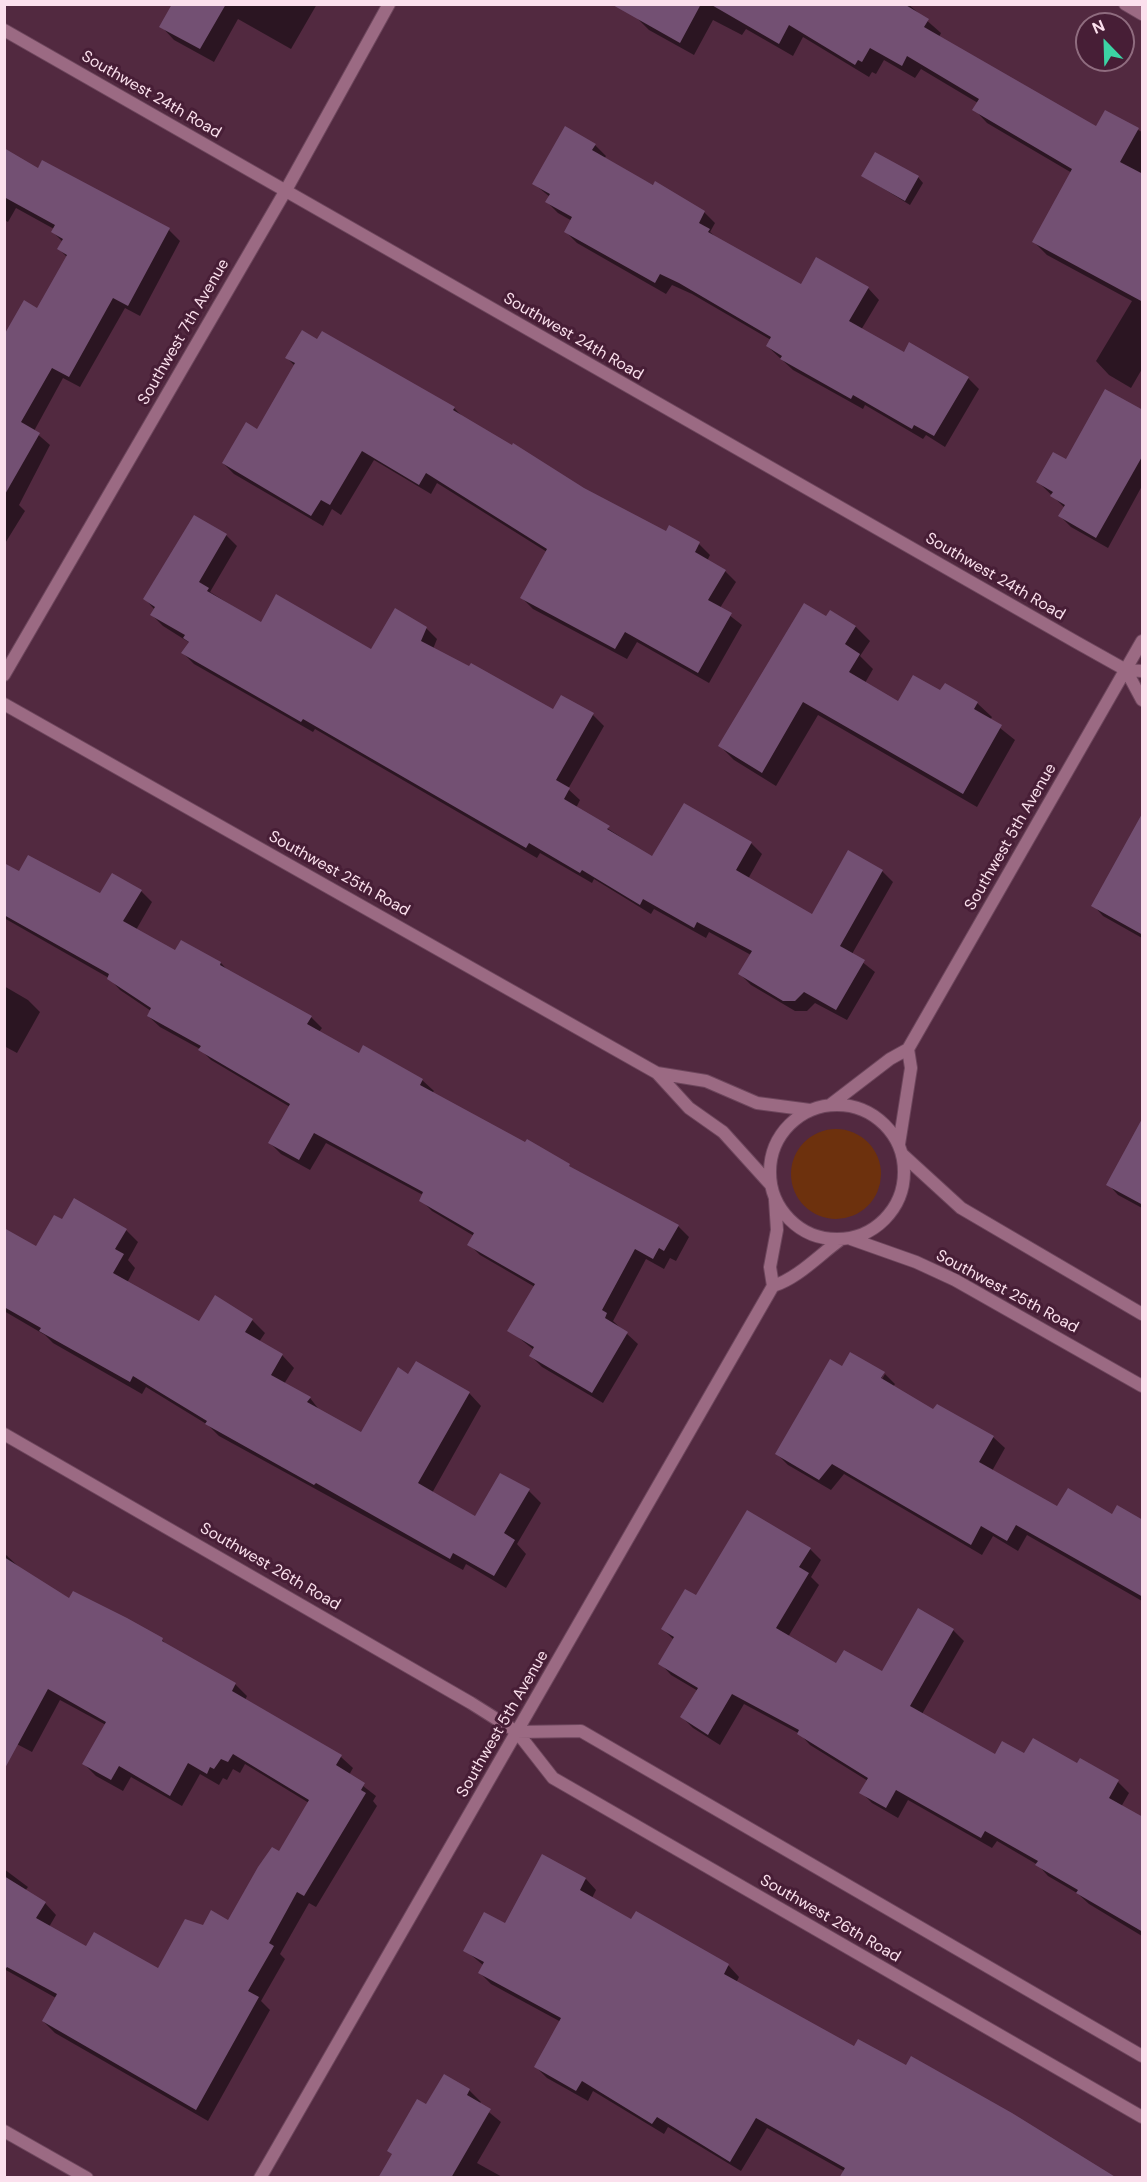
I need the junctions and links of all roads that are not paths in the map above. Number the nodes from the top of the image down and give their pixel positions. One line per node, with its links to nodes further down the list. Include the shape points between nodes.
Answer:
1 (389, 4): 5 (street, Southwest 7th Avenue)
2 (1125, 4): 3 (street)
3 (1143, 14)
4 (4, 30): 5 (street, Southwest 24th Road)
5 (286, 190): 7 (street, Southwest 24th Road); 9 (street, Southwest 7th Avenue)
6 (1143, 641): 7 (street, Southwest 5th Avenue)
7 (1126, 670): 8 (street, Southwest 24th Road); 10 (street); 12 (street, Southwest 5th Avenue)
8 (1143, 671)
9 (4, 675)
10 (1143, 700)
11 (4, 704): 13 (street, Southwest 25th Road)
12 (908, 1049): 14 (street, Southwest 5th Avenue); 16 (street, via 911,1068)
13 (657, 1073): 15 (street, Southwest 25th Road, via 706,1081 757,1103); 17 (street, Southwest 25th Road, via 689,1108 723,1132)
14 (830, 1105): 15 (street); 16 (street, via 871,1113 882,1121)
15 (810, 1110): 17 (street, via 791,1123 778,1140 772,1154)
16 (901, 1149): 19 (street, via 905,1173 895,1208 868,1233); 21 (street, via 961,1208)
17 (770, 1184): 18 (street)
18 (775, 1200): 19 (street, via 784,1214 808,1234); 20 (street, via 777,1230 770,1267)
19 (845, 1239): 20 (street, via 808,1263 791,1280); 22 (street, Southwest 25th Road, via 916,1262 956,1280)
20 (773, 1286): 24 (street, Southwest 5th Avenue)
21 (1143, 1314)
22 (1143, 1386)
23 (4, 1434): 24 (street, Southwest 26th Road, via 456,1693)
24 (517, 1732): 25 (street, via 581,1731); 26 (street, Southwest 26th Road, via 553,1778); 29 (street, Southwest 5th Avenue)
25 (1143, 2056)
26 (1143, 2117)
27 (4, 2131): 28 (street)
28 (87, 2178)
29 (260, 2178)

